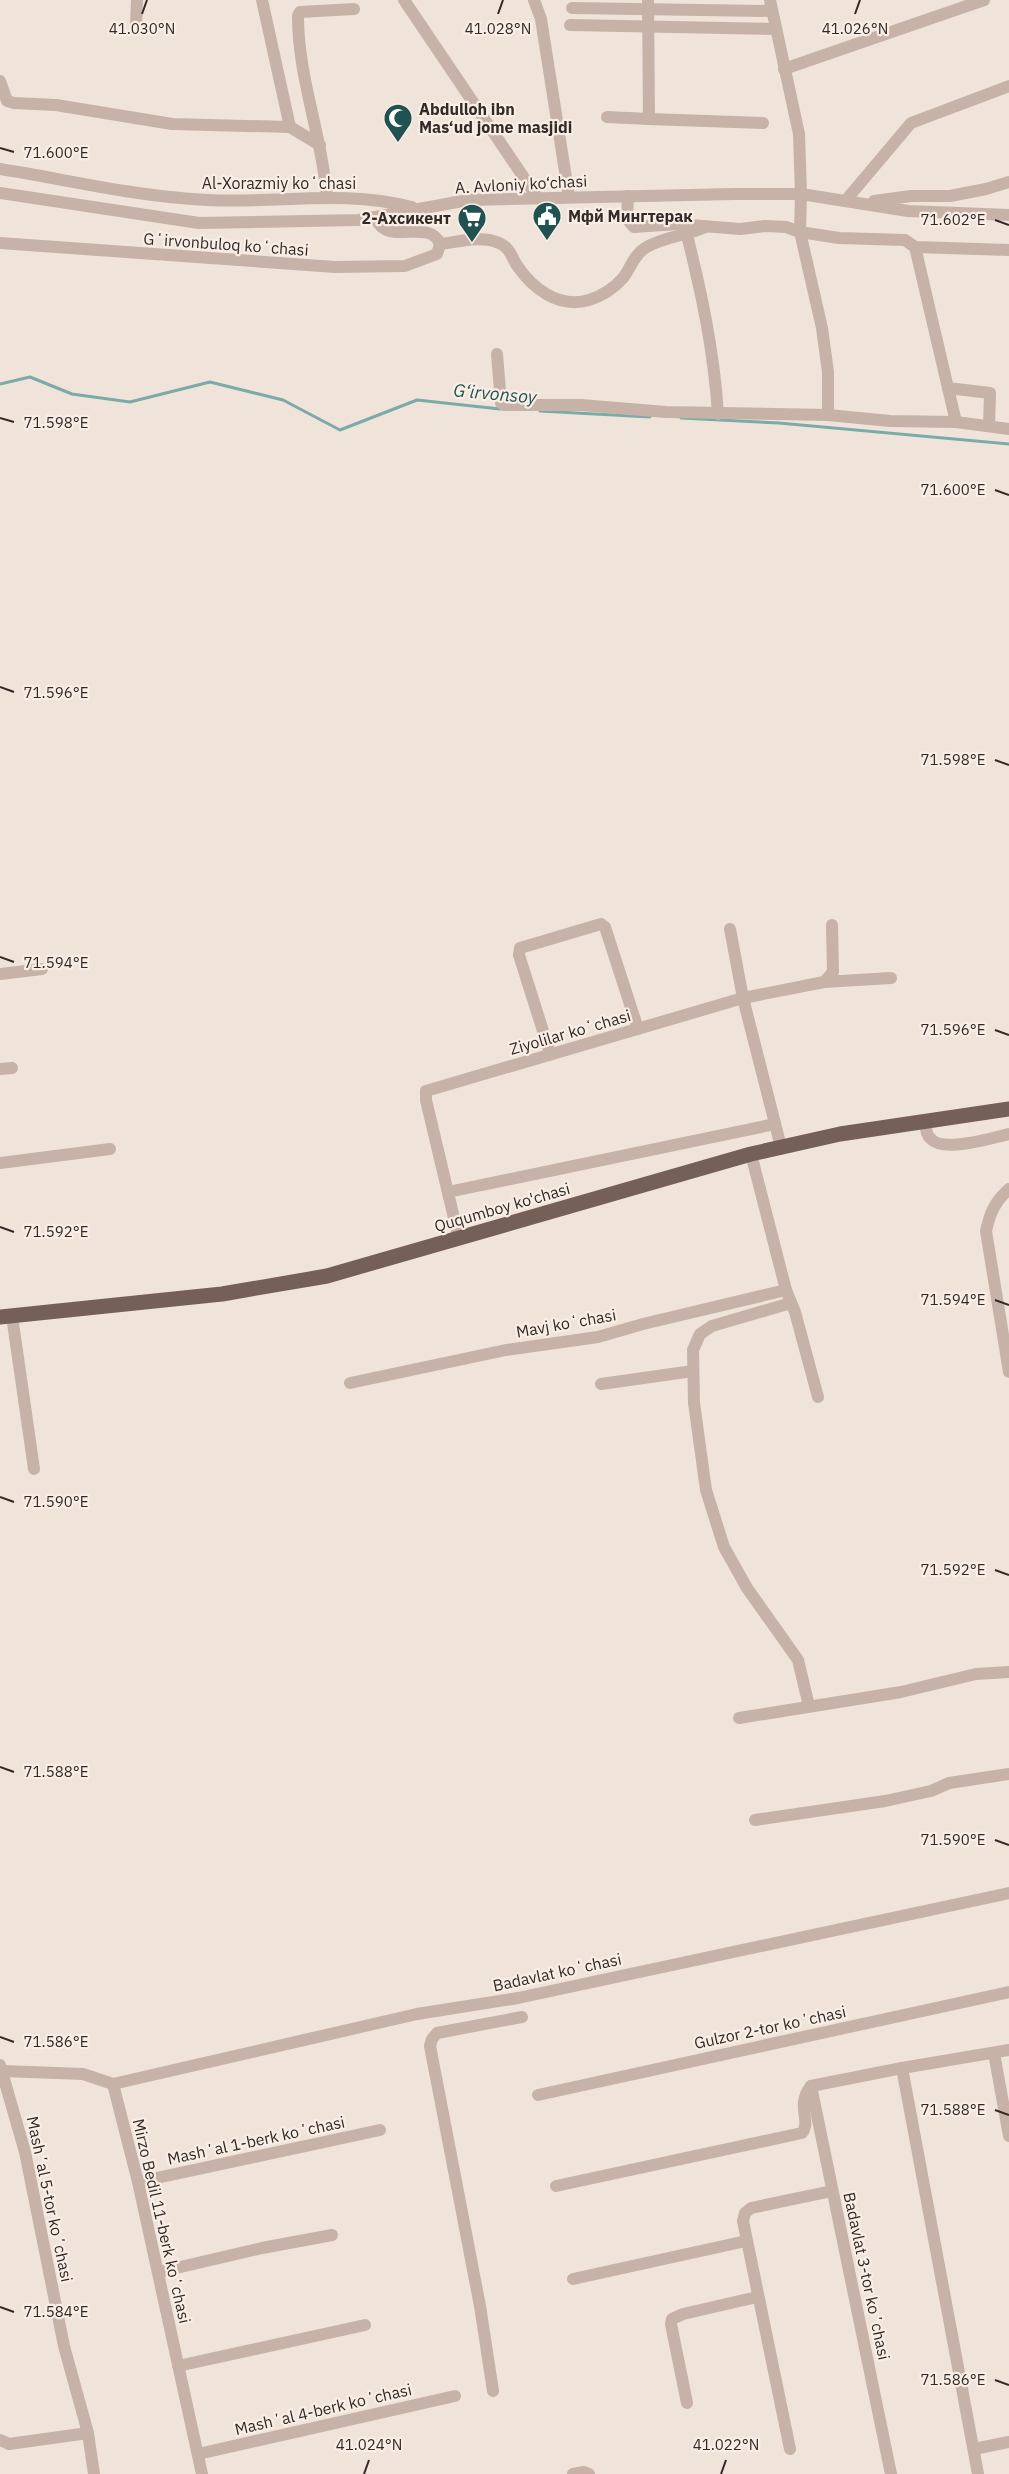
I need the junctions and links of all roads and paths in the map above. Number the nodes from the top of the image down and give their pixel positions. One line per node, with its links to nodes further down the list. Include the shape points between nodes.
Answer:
1 (138, 0): 11 (street)
2 (262, 0): 20 (street)
3 (404, 0): 28 (street)
4 (534, 0): 29 (street, via 541,19)
5 (984, 0): 14 (street)
6 (647, 5): 7 (street); 8 (street); 12 (street)
7 (771, 5): 13 (street)
8 (572, 8)
9 (354, 9): 21 (street, via 298,13 303,79)
10 (570, 25): 12 (street)
11 (136, 27)
12 (647, 27): 13 (street); 18 (street)
13 (776, 29): 14 (street)
14 (784, 69): 25 (street, via 799,134)
15 (0, 81): 20 (street, via 7,101 14,103 56,105 172,124)
16 (1009, 86): 30 (street, via 910,123)
17 (607, 117): 18 (street)
18 (649, 118): 19 (street)
19 (763, 123)
20 (291, 127): 21 (street)
21 (320, 146): 27 (street)
22 (0, 169): 27 (street, Al-Xorazmiy koʻchasi, via 180,198 256,202)
23 (1009, 182): 31 (street, via 950,196 911,196)
24 (0, 193): 34 (street, A. Avloniy ko‘chasi, via 199,223)
25 (801, 194): 26 (street, A. Avloniy ko‘chasi); 30 (street, A. Avloniy ko‘chasi); 36 (street)
26 (628, 196): 29 (street, A. Avloniy ko‘chasi); 35 (street, via 627,219 634,227)
27 (327, 197): 32 (street, Al-Xorazmiy koʻchasi)
28 (537, 197): 29 (street, A. Avloniy ko‘chasi); 32 (street, A. Avloniy ko‘chasi, via 468,200)
29 (569, 197)
30 (846, 200): 31 (street, A. Avloniy ko‘chasi)
31 (863, 203): 33 (street, A. Avloniy ko‘chasi, via 908,211)
32 (416, 208): 34 (street, A. Avloniy ko‘chasi)
33 (1009, 215)
34 (375, 218): 39 (street, via 387,231 417,231 434,236)
35 (706, 227): 36 (street, via 786,227); 37 (street)
36 (800, 232): 40 (street, via 838,238 905,240); 45 (street, via 822,328)
37 (687, 235): 39 (street, via 646,248 606,292 568,302 538,289 509,250 496,241); 44 (street, via 706,312)
38 (0, 243): 39 (street, Gʻirvonbuloq koʻchasi, via 335,267 405,266 434,256)
39 (440, 244)
40 (915, 247): 41 (street); 43 (street)
41 (1009, 250)
42 (497, 354): 44 (street, via 504,405 581,405)
43 (948, 388): 46 (street); 47 (street, via 990,393)
44 (718, 414): 45 (street)
45 (828, 416): 46 (street)
46 (956, 422): 47 (street)
47 (989, 426): 48 (street)
48 (1009, 429)
49 (832, 925): 54 (street, via 833,972)
50 (730, 929): 55 (street)
51 (42, 969): 52 (street)
52 (0, 974)
53 (891, 978): 54 (street, Ziyolilar koʻchasi)
54 (824, 982): 55 (street, Ziyolilar koʻchasi)
55 (742, 998): 56 (street, Ziyolilar koʻchasi); 60 (street)
56 (638, 1029): 57 (street, Ziyolilar koʻchasi); 57 (street, via 606,927 601,924 520,948)
57 (550, 1053): 67 (street, Ziyolilar koʻchasi, via 426,1091)
58 (1009, 1109): 59 (main road, Ququmboy ko'chasi)
59 (925, 1122): 61 (street, via 926,1133 942,1145 977,1147); 62 (main road, Ququmboy ko'chasi)
60 (775, 1124): 62 (street); 67 (street)
61 (1009, 1134)
62 (781, 1147): 64 (main road, Ququmboy ko'chasi)
63 (110, 1149): 65 (street)
64 (751, 1154): 68 (main road, Ququmboy ko'chasi); 69 (street)
65 (0, 1163)
66 (1009, 1189): 73 (street, via 990,1213 986,1231)
67 (448, 1192): 68 (street)
68 (459, 1239): 71 (main road, Ququmboy ko'chasi, via 327,1276 222,1294)
69 (786, 1290): 70 (street); 74 (street, Mavj koʻchasi, via 598,1338 506,1350)
70 (791, 1303): 72 (street, via 705,1329 695,1342); 76 (street)
71 (6, 1316): 77 (street)
72 (693, 1371): 75 (street); 79 (street, via 706,1490 723,1547 798,1660)
73 (1009, 1372)
74 (350, 1383)
75 (601, 1384)
76 (818, 1397)
77 (34, 1469)
78 (1009, 1672): 79 (street, via 976,1674 901,1692)
79 (809, 1706): 80 (street)
80 (739, 1718)
81 (1009, 1774): 82 (street, via 950,1783 885,1801)
82 (755, 1820)
83 (1009, 1893): 90 (street, Badavlat koʻchasi, via 518,1998 417,2014)
84 (1009, 1992): 92 (street, Gulzor 2-tor koʼchasi)
85 (522, 2017): 105 (street, via 437,2033 430,2046)
86 (1009, 2050): 87 (street)
87 (994, 2053): 89 (street); 94 (street)
88 (2, 2068): 90 (street, via 83,2074); 108 (street, Mashʼal 5-tor koʼchasi, via 25,2152 64,2346)
89 (902, 2068): 91 (street); 112 (street)
90 (113, 2084): 95 (street, Mirzo Bedil 11-berk koʻchasi)
91 (812, 2086): 96 (street, via 804,2096 806,2126 802,2133); 97 (street, Badavlat 3-tor koʼchasi)
92 (538, 2095)
93 (380, 2130): 95 (street, Mashʼal 1-berk koʼchasi)
94 (1009, 2136)
95 (138, 2182): 100 (street, Mirzo Bedil 11-berk koʻchasi)
96 (556, 2186)
97 (832, 2191): 99 (street, via 751,2208 743,2221); 118 (street, Badavlat 3-tor koʼchasi)
98 (332, 2235): 100 (street)
99 (746, 2241): 101 (street); 102 (street)
100 (159, 2272): 104 (street, Mirzo Bedil 11-berk koʻchasi)
101 (573, 2278)
102 (757, 2297): 107 (street, via 672,2319); 111 (street)
103 (365, 2325): 104 (street)
104 (178, 2366): 113 (street, Mirzo Bedil 11-berk koʻchasi)
105 (493, 2391)
106 (455, 2396): 113 (street, Mashʼal 4-berk koʼchasi)
107 (687, 2403)
108 (88, 2433): 109 (street, via 9,2444); 114 (street, Mashʼal 5-tor koʼchasi)
109 (0, 2440)
110 (1009, 2442): 112 (street)
111 (790, 2448)
112 (974, 2449): 119 (street)
113 (198, 2454): 115 (street, Mirzo Bedil 11-berk koʻchasi)
114 (94, 2474)
115 (201, 2474)
116 (573, 2474): 117 (street)
117 (590, 2474)
118 (891, 2474)
119 (978, 2474)

